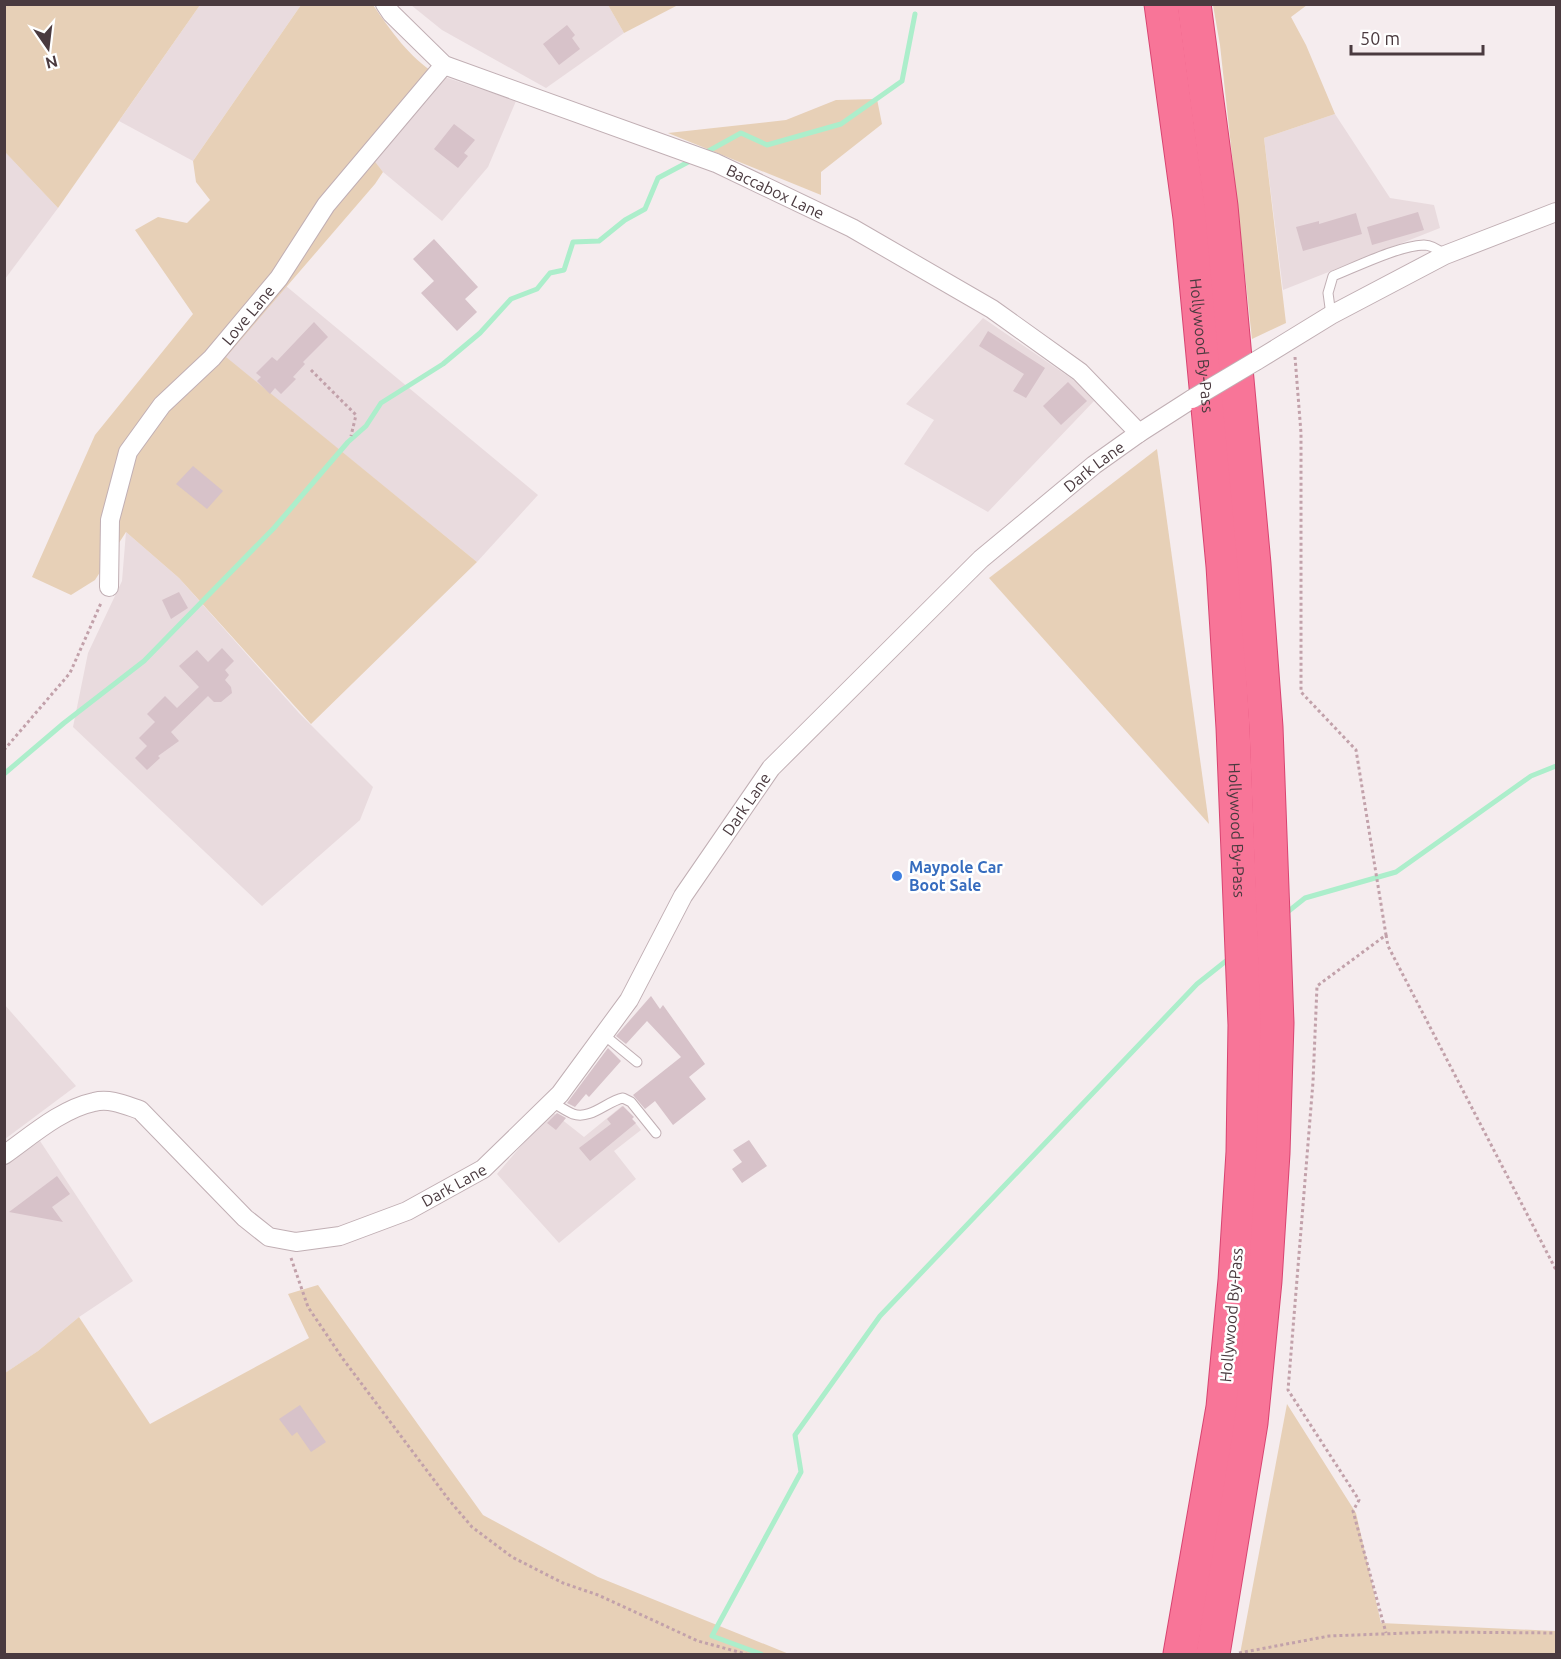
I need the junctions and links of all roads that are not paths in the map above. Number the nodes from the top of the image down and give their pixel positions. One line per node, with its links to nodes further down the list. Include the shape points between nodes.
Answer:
1 (385, 4): 4 (street, Baccabox Lane)
2 (1161, 4): 15 (highway, Hollywood By-Pass, via 1190,218 1223,566 1245,1025 1243,1152 1223,1407)
3 (1194, 4): 16 (highway, Hollywood By-Pass, via 1221,206 1254,564 1266,727 1277,1023 1262,1317 1251,1424)
4 (444, 65): 8 (street, Baccabox Lane, via 716,163 852,228 992,309 1080,372); 9 (street, Love Lane, via 326,205 279,278 212,358 162,405 128,452 110,520)
5 (1557, 212): 6 (street, Dark Lane)
6 (1445, 255): 7 (street, Dark Lane); 7 (lane, via 1426,244 1333,276 1328,293)
7 (1331, 315): 8 (street, Dark Lane, bridge)
8 (1139, 433): 10 (street, Dark Lane, via 1094,465 981,559 771,768 683,896 629,1000)
9 (109, 587)
10 (604, 1035): 11 (lane); 12 (street, Dark Lane)
11 (637, 1062)
12 (552, 1102): 13 (lane, via 582,1115 623,1098 631,1102); 14 (street, Dark Lane, via 483,1169 417,1206 340,1236 296,1242 269,1237 245,1218 140,1110 116,1102 94,1101 68,1112)
13 (656, 1133)
14 (4, 1155)
15 (1180, 1654)
16 (1213, 1654)

